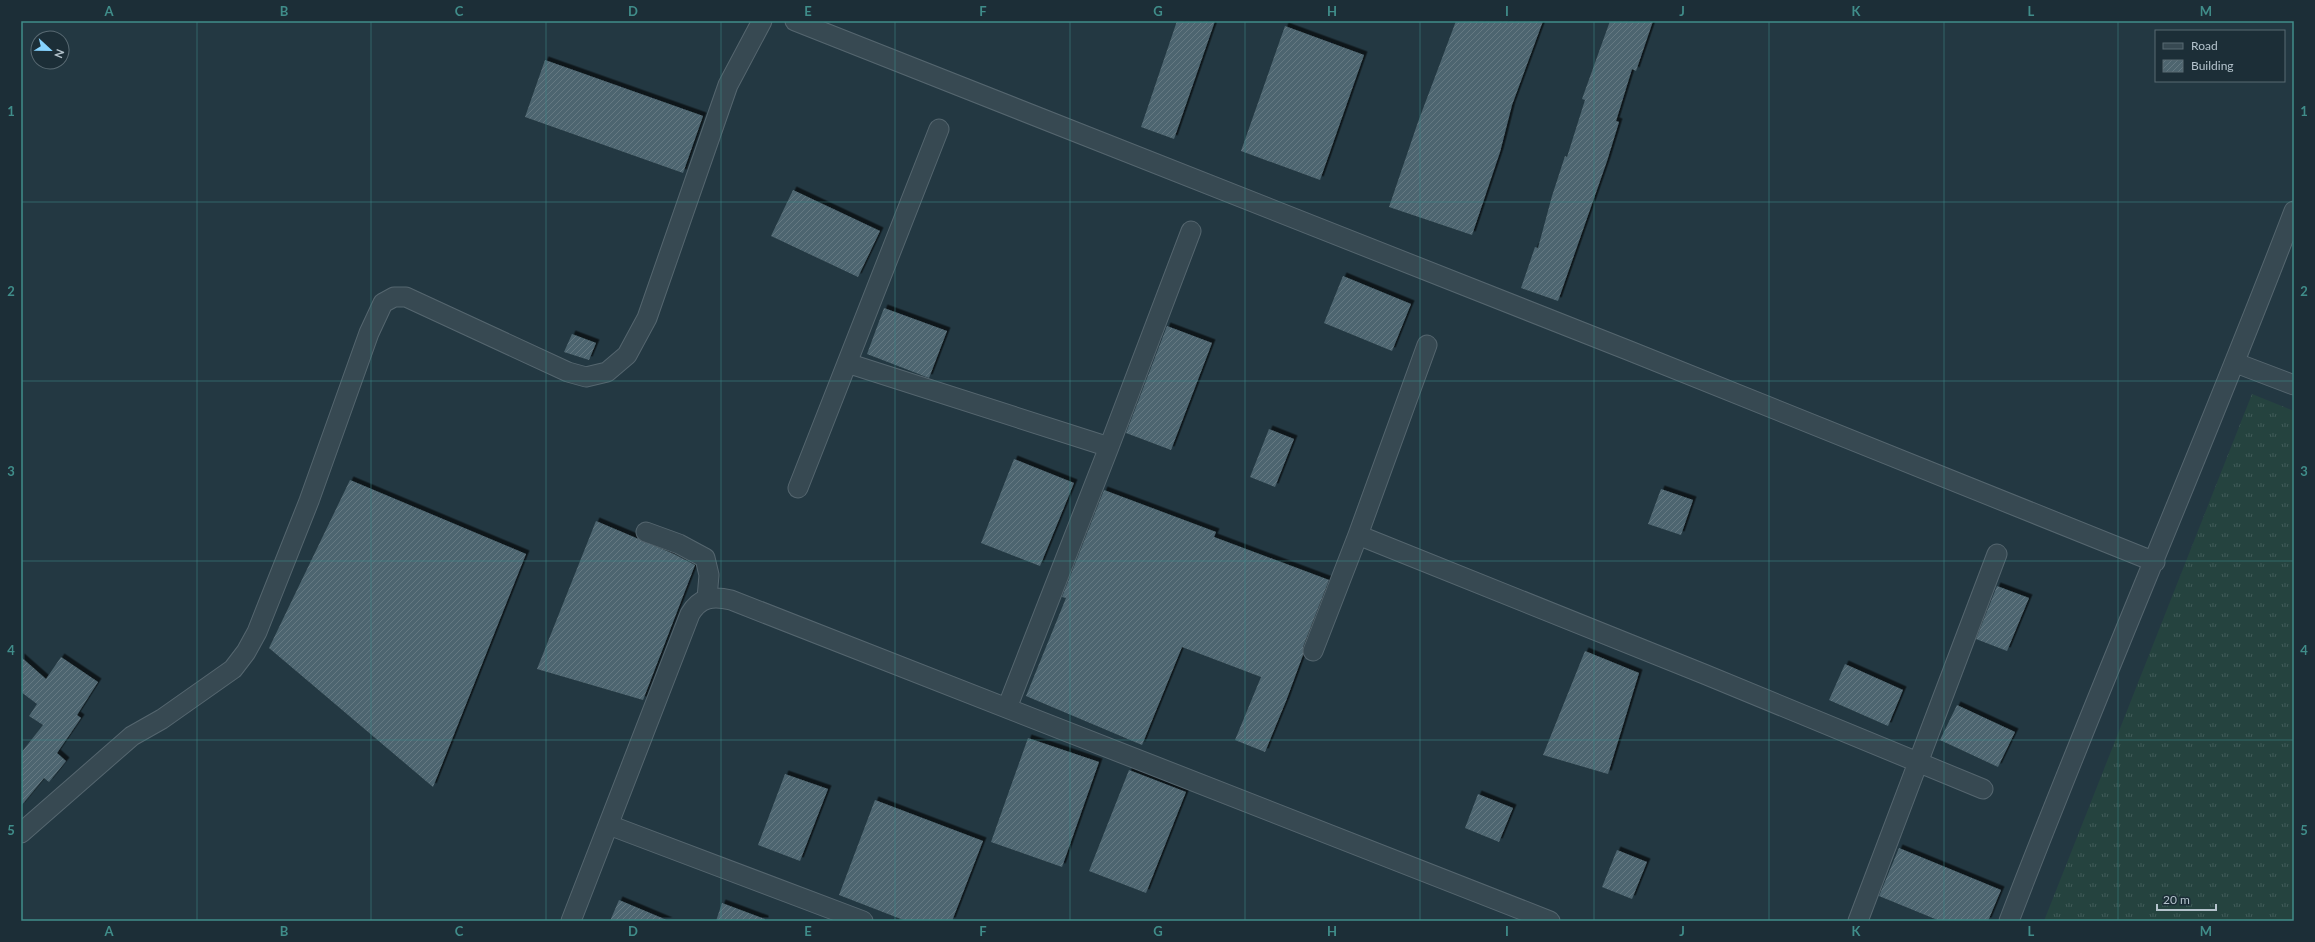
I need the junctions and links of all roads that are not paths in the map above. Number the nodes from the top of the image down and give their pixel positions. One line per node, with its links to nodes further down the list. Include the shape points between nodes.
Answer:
1 (762, 21): 22 (street, via 728,85 647,318 627,355 607,372 586,377 543,361 406,297 394,297 383,304 369,333 309,501 257,632 246,652 233,669 162,719 132,736)
2 (795, 21): 15 (street, via 1630,351)
3 (939, 129): 7 (street)
4 (2294, 211): 8 (street)
5 (1191, 231): 10 (street)
6 (1427, 345): 13 (street)
7 (847, 363): 10 (street); 11 (street)
8 (2236, 363): 9 (street); 15 (street)
9 (2294, 385)
10 (1109, 447): 18 (street)
11 (798, 488)
12 (646, 532): 16 (street, via 679,544 704,558 709,575)
13 (1358, 535): 17 (street); 19 (street)
14 (1997, 554): 19 (street)
15 (2154, 562): 27 (street, via 2050,814)
16 (707, 598): 18 (street, via 731,600); 21 (street, via 696,605 690,614)
17 (1313, 651)
18 (1006, 708): 25 (street)
19 (1920, 762): 20 (street); 26 (street)
20 (1983, 789)
21 (609, 825): 23 (street); 24 (street)
22 (21, 833)
23 (571, 921)
24 (863, 921)
25 (1550, 921)
26 (1858, 921)
27 (2009, 921)

